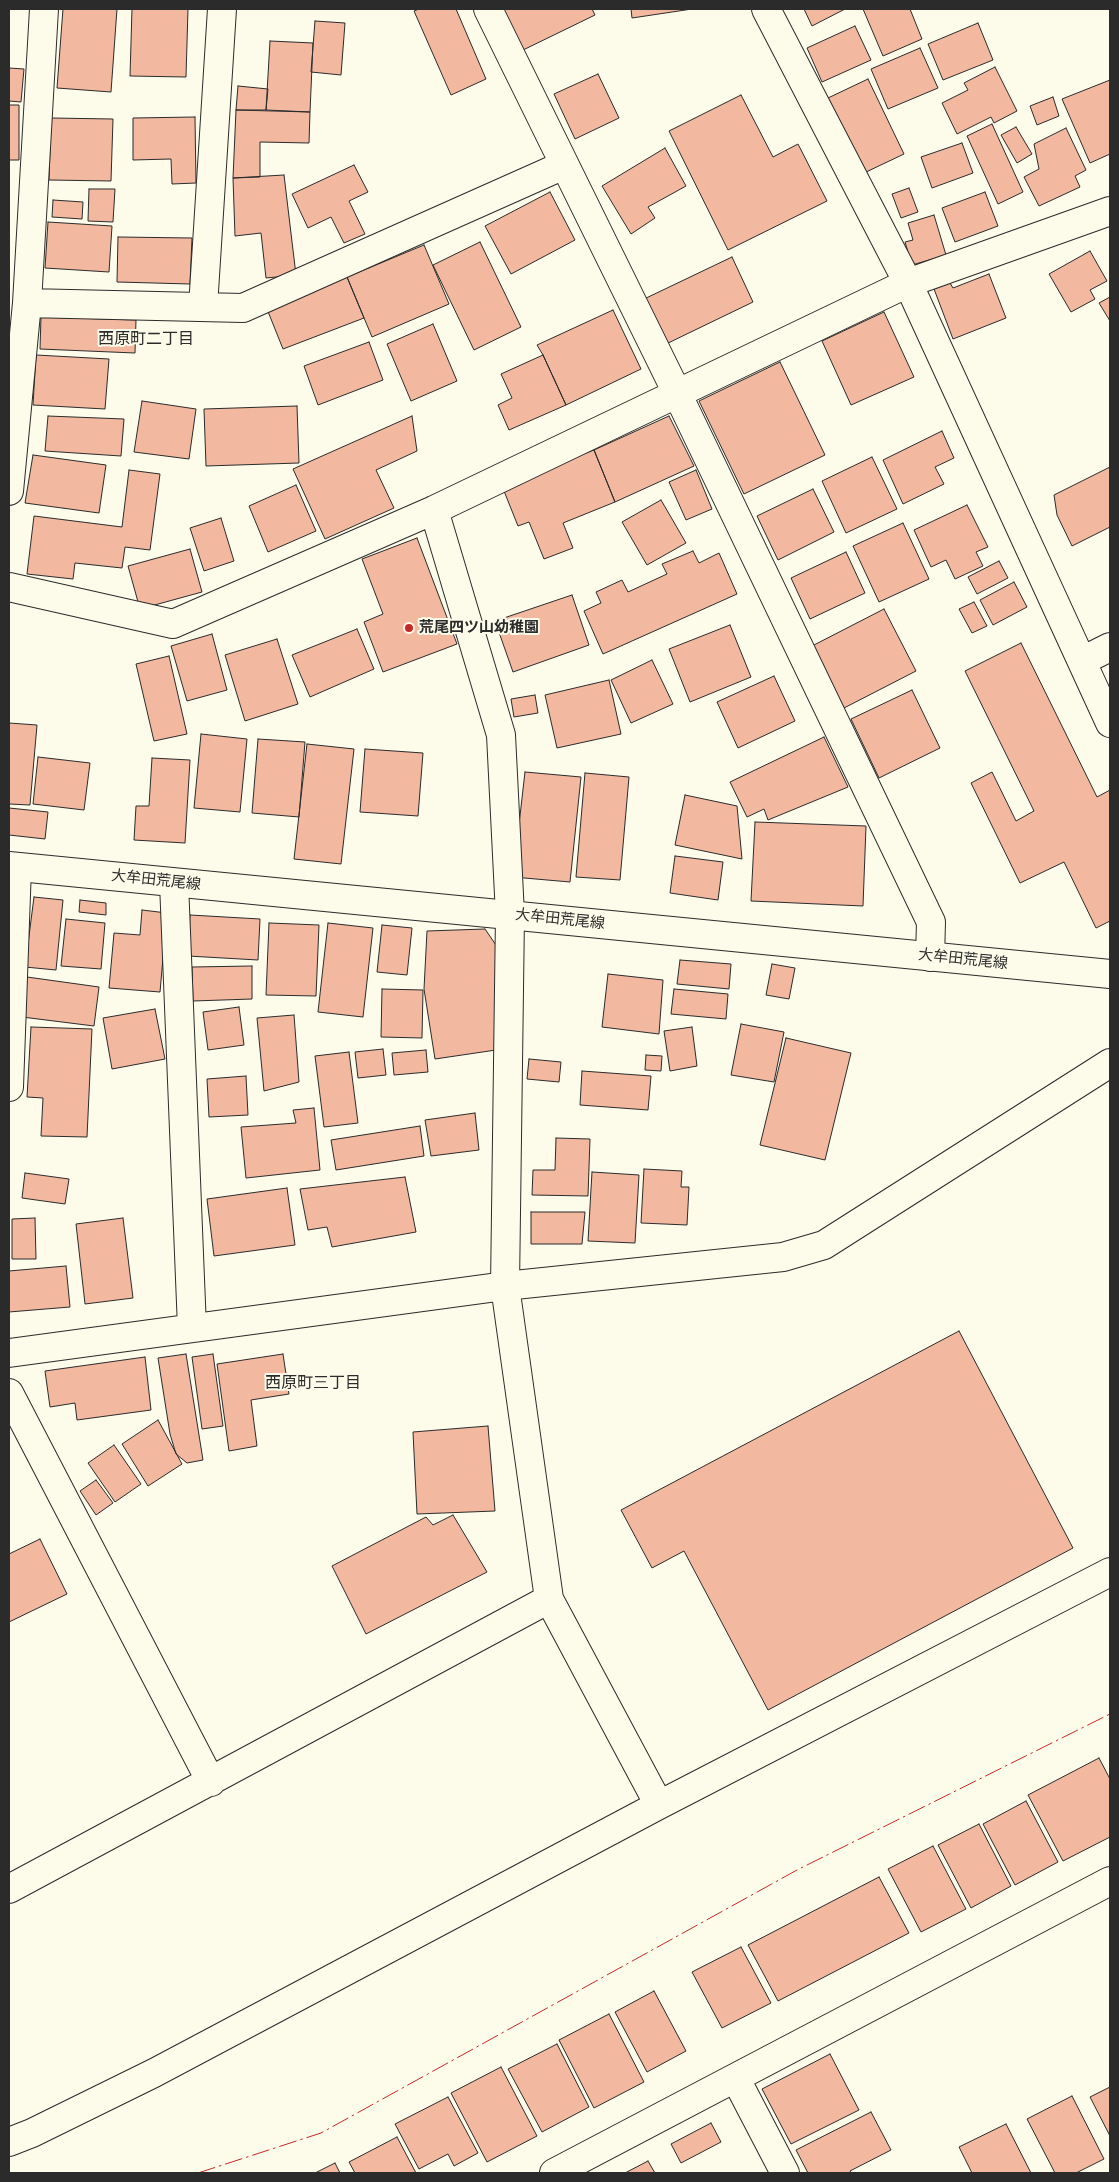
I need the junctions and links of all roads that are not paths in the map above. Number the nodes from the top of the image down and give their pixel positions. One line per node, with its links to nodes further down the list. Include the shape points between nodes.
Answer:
1 (44, 9): 8 (street)
2 (222, 9): 9 (street)
3 (488, 9): 5 (street)
4 (766, 9): 7 (street)
5 (564, 165): 9 (street, via 243,308); 10 (street)
6 (1110, 211): 7 (street)
7 (908, 283): 10 (street); 15 (street)
8 (27, 303): 9 (street); 11 (street)
9 (203, 307)
10 (677, 393): 12 (street); 20 (street, via 931,922)
11 (9, 491)
12 (434, 510): 13 (street, via 173,624); 19 (street, via 501,735)
13 (9, 587)
14 (1110, 647): 15 (street)
15 (1082, 661): 16 (street)
16 (1110, 723)
17 (13, 867): 18 (street, 大牟田荒尾線); 23 (street)
18 (174, 882): 19 (street, 大牟田荒尾線); 25 (street)
19 (510, 915): 20 (street, 大牟田荒尾線); 24 (street)
20 (930, 957): 21 (street, 大牟田荒尾線)
21 (1110, 974)
22 (1110, 1063): 24 (street, via 824,1245 784,1257)
23 (9, 1087)
24 (505, 1286): 25 (street); 29 (street)
25 (192, 1328): 26 (street)
26 (9, 1353)
27 (9, 1393): 30 (street)
28 (1110, 1572): 31 (street)
29 (549, 1599): 30 (street); 31 (street)
30 (211, 1782): 33 (street)
31 (660, 1805): 35 (street, via 154,2073 32,2134)
32 (1110, 1881): 34 (street)
33 (9, 1889)
34 (736, 2079): 36 (street); 37 (street)
35 (9, 2142)
36 (554, 2173)
37 (785, 2173)

